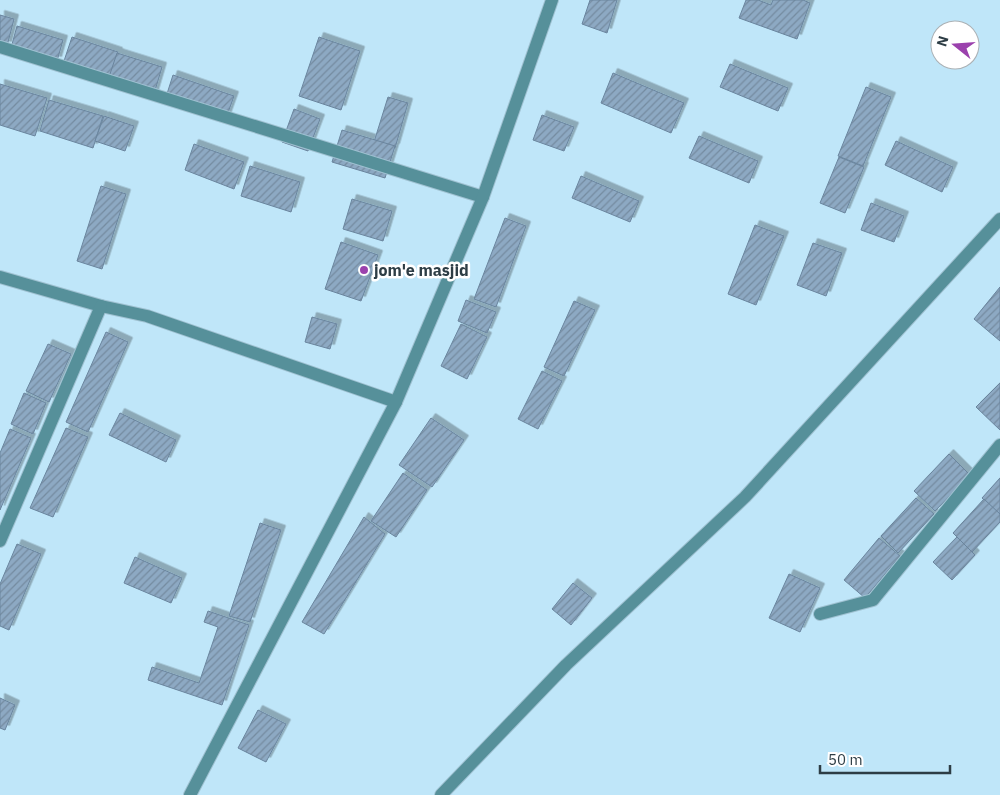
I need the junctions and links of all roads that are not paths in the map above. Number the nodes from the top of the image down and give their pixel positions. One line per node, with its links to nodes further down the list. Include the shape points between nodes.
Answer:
1 (552, 0): 3 (street)
2 (0, 47): 3 (street)
3 (483, 197): 7 (street)
4 (1000, 219): 12 (street, via 745,497 566,665)
5 (0, 277): 6 (street)
6 (101, 306): 7 (street, via 147,316); 9 (street)
7 (396, 402): 11 (street)
8 (1000, 445): 10 (street, via 872,600)
9 (0, 541)
10 (820, 614)
11 (190, 795)
12 (441, 795)

